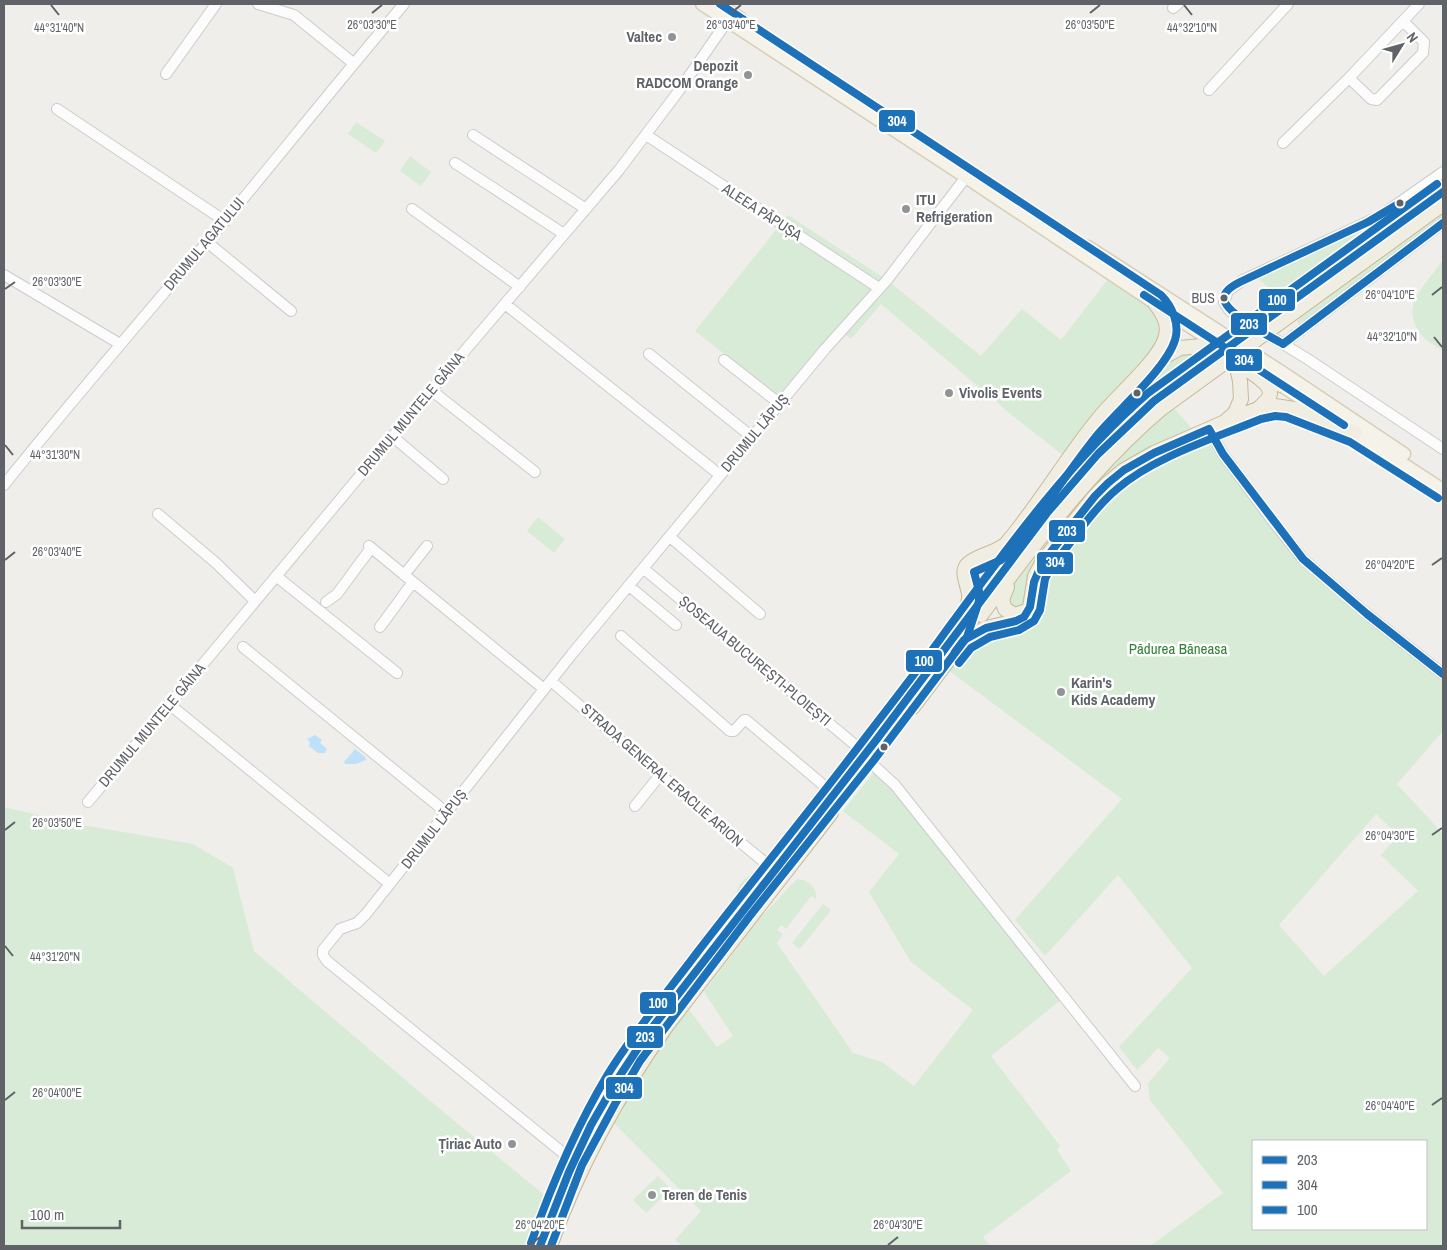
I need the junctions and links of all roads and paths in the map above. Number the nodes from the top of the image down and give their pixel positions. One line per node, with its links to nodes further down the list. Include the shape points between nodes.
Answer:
1 (216, 4): 11 (street)
2 (258, 4): 10 (street, via 299,18)
3 (404, 4): 10 (street, DRUMUL AGATULUI)
4 (702, 4): 8 (main road)
5 (718, 4): 41 (main road)
6 (1288, 4): 13 (street)
7 (1419, 4): 9 (street)
8 (728, 20): 15 (street, DRUMUL MUNTELE GĂINA); 20 (main road)
9 (1403, 21): 12 (street); 12 (street, via 1424,42 1423,53 1377,100 1371,99)
10 (353, 63): 25 (street, DRUMUL AGATULUI)
11 (166, 74)
12 (1349, 78): 17 (street)
13 (1210, 90)
14 (57, 109): 25 (street)
15 (646, 135): 24 (street, DRUMUL MUNTELE GĂINA); 31 (street, ALEEA PĂPUȘA)
16 (473, 136): 24 (street)
17 (1283, 143)
18 (455, 162): 27 (street)
19 (1443, 172): 36 (street, via 1380,216 1253,274 1231,288 1224,298 1225,306)
20 (966, 177): 31 (street, DRUMUL LĂPUȘ); 32 (main road)
21 (1443, 192): 61 (highway, bridge, via 1139,414 1066,489)
22 (1443, 204): 61 (highway, bridge, via 1156,413 1105,462)
23 (412, 209): 30 (street)
24 (586, 209): 27 (street, DRUMUL MUNTELE GĂINA)
25 (225, 221): 28 (street, DRUMUL AGATULUI)
26 (1443, 222): 36 (street)
27 (564, 234): 30 (street, DRUMUL MUNTELE GĂINA)
28 (207, 242): 34 (street); 35 (street, DRUMUL AGATULUI)
29 (4, 275): 35 (street)
30 (520, 287): 33 (street, DRUMUL MUNTELE GĂINA)
31 (880, 288): 44 (street, DRUMUL LĂPUȘ)
32 (1155, 303): 39 (highway, via 1167,327 1165,340); 41 (main road)
33 (505, 304): 42 (street, DRUMUL MUNTELE GĂINA); 53 (street)
34 (291, 311)
35 (120, 344): 56 (street, DRUMUL AGATULUI)
36 (1283, 344): 51 (street)
37 (649, 354): 50 (street)
38 (724, 360): 44 (street)
39 (1150, 363): 40 (highway, via 1173,350 1193,346 1210,348); 62 (highway, via 1091,427 1006,544)
40 (1241, 368): 41 (highway); 43 (highway); 45 (highway, via 1264,382 1269,389 1268,398)
41 (1282, 379): 48 (main road); 55 (main road)
42 (431, 390): 49 (street, DRUMUL MUNTELE GĂINA); 52 (street)
43 (1241, 398): 45 (highway, via 1248,386 1258,384 1265,393); 46 (highway, via 1236,413)
44 (780, 404): 50 (street, DRUMUL LĂPUȘ)
45 (1259, 408): 46 (highway); 48 (highway, via 1288,407)
46 (1225, 422): 47 (highway)
47 (1209, 429): 71 (highway, via 1154,453 1124,470 1099,491 1042,563 1034,582); 79 (street, via 1303,559)
48 (1356, 433): 57 (main road)
49 (392, 436): 54 (street); 66 (street, DRUMUL MUNTELE GĂINA)
50 (752, 437): 53 (street, DRUMUL LĂPUȘ)
51 (1443, 449)
52 (535, 472)
53 (720, 475): 59 (street, DRUMUL LĂPUȘ)
54 (443, 479)
55 (1443, 480)
56 (4, 485)
57 (1443, 490)
58 (158, 514): 69 (street)
59 (670, 537): 64 (street, DRUMUL LĂPUȘ); 72 (street)
60 (427, 546): 65 (street)
61 (1023, 552): 63 (highway)
62 (969, 563): 63 (highway, via 970,576 980,581); 76 (highway, via 964,572 969,600)
63 (1013, 564): 71 (highway, via 1002,600 1003,607 1015,615); 76 (highway)
64 (644, 569): 68 (street, DRUMUL LĂPUȘ); 83 (street, ȘOSEAUA BUCUREȘTI-PLOIEȘTI)
65 (404, 574): 67 (street); 70 (street, via 370,547 337,594)
66 (276, 576): 69 (street, DRUMUL MUNTELE GĂINA); 78 (street)
67 (413, 582): 74 (street); 81 (street)
68 (629, 586): 73 (street); 80 (street, DRUMUL LĂPUȘ)
69 (256, 601): 82 (street, DRUMUL MUNTELE GĂINA)
70 (326, 602)
71 (1030, 607): 76 (highway, via 1020,620)
72 (760, 614)
73 (676, 625)
74 (380, 627)
75 (621, 636): 85 (street, via 730,731 747,720)
76 (961, 636): 83 (highway)
77 (243, 647): 88 (street)
78 (397, 673)
79 (1443, 674)
80 (551, 680): 81 (street, DRUMUL LĂPUȘ); 84 (street, STRADA GENERAL ERACLIE ARION)
81 (544, 689): 88 (street, DRUMUL LĂPUȘ)
82 (170, 704): 86 (street, DRUMUL MUNTELE GĂINA); 90 (street)
83 (868, 758): 85 (highway); 91 (street, ȘOSEAUA BUCUREȘTI-PLOIEȘTI, via 895,785); 94 (highway, via 641,1061 583,1164)
84 (661, 774): 87 (street); 89 (street, STRADA GENERAL ERACLIE ARION)
85 (834, 794): 89 (highway)
86 (88, 802)
87 (635, 806)
88 (447, 812): 90 (street, DRUMUL LĂPUȘ)
89 (774, 870): 92 (highway, via 632,1055)
90 (390, 884): 92 (street, DRUMUL LĂPUȘ, via 366,914 356,923 340,929 323,955)
91 (1135, 1086)
92 (573, 1162): 93 (highway)
93 (540, 1246)
94 (550, 1246)

